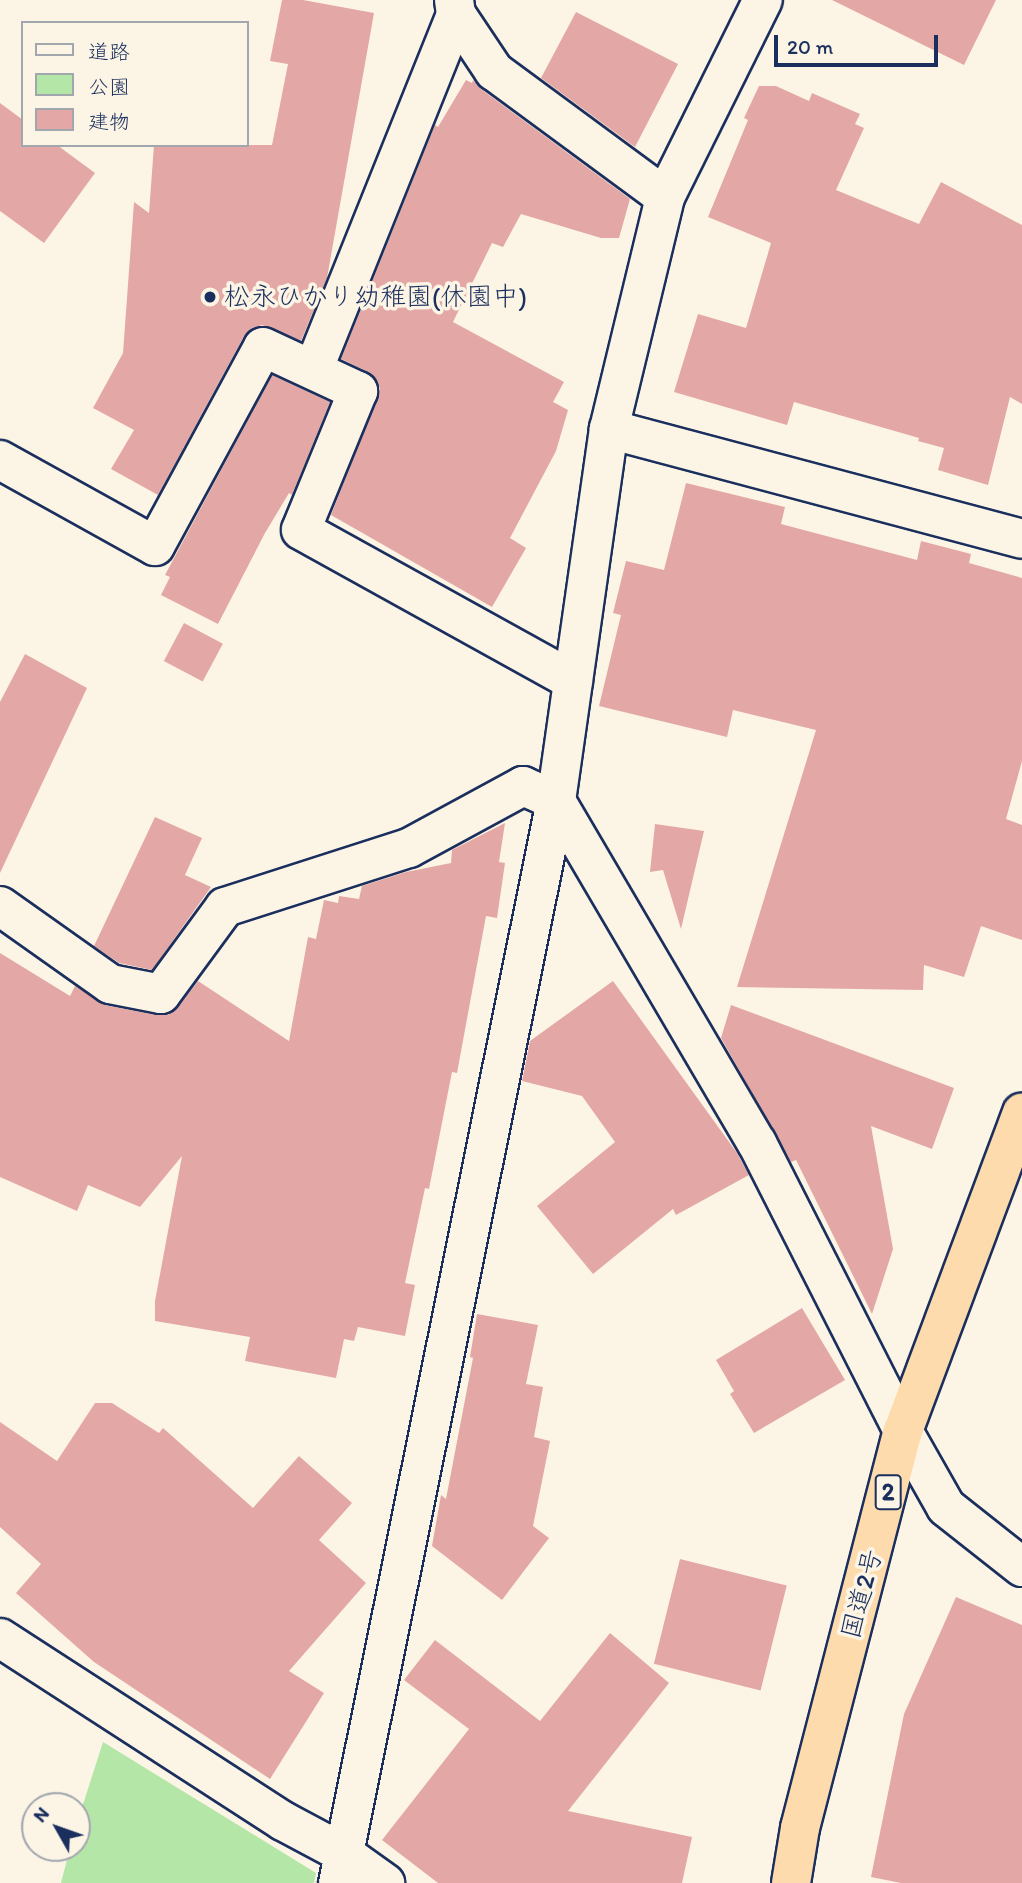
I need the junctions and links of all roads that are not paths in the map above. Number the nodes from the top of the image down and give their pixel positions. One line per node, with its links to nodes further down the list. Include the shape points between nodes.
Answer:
1 (763, 0): 3 (street)
2 (455, 7): 3 (street, via 494,71); 4 (street)
3 (665, 197): 5 (street)
4 (314, 368): 6 (street, via 263,347 155,546); 8 (street, via 358,391 301,530)
5 (609, 429): 7 (street); 8 (street)
6 (0, 460)
7 (1022, 539)
8 (573, 681): 9 (street)
9 (556, 800): 10 (street, via 523,786 409,849 225,907 161,994 110,984); 12 (street, via 757,1143); 15 (street)
10 (0, 906)
11 (1022, 1113): 12 (highway, 国道2号 / 2)
12 (903, 1431): 13 (street, via 946,1507); 17 (highway, 国道2号 / 2, via 800,1828)
13 (1022, 1567)
14 (0, 1638): 15 (street, via 283,1821)
15 (340, 1868): 16 (street)
16 (385, 1883)
17 (790, 1883)

